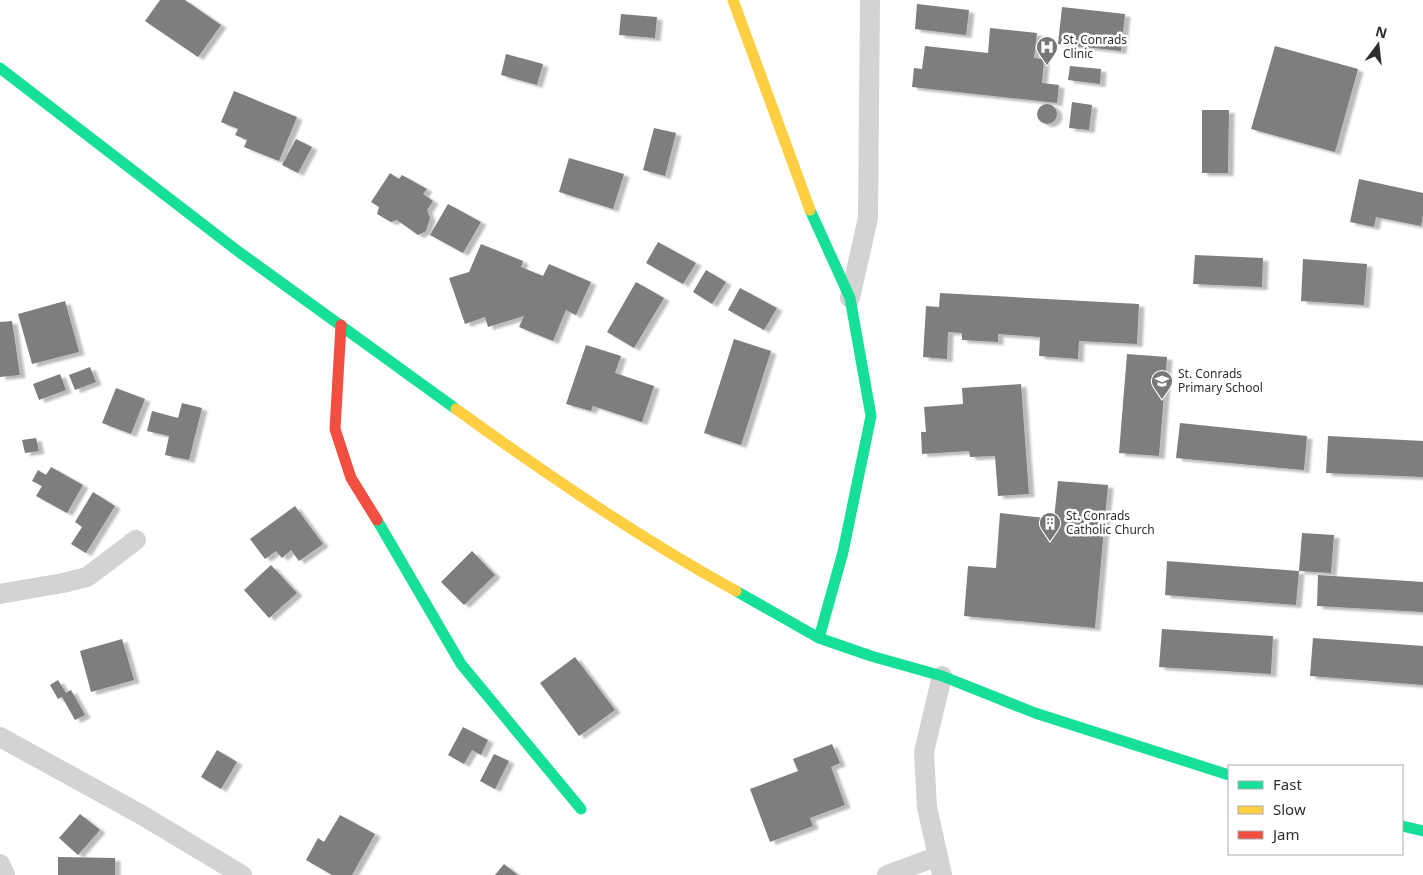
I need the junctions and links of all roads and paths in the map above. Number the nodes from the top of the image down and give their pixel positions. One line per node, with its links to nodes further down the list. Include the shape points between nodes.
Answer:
1 (733, 0): 4 (main road, via 809,208)
2 (870, 0): 4 (street, via 868,218)
3 (0, 68): 5 (main road, via 239,252)
4 (850, 298): 8 (main road, via 871,416 843,552)
5 (341, 325): 8 (main road, via 537,467 688,565); 12 (main road, via 335,429 352,478 461,664)
6 (136, 540): 7 (street, via 87,576)
7 (0, 594)
8 (819, 638): 9 (main road)
9 (942, 676): 11 (main road, via 1035,713); 16 (street, via 924,752 926,807)
10 (0, 737): 18 (street)
11 (1228, 775)
12 (581, 809)
13 (1403, 826): 14 (main road)
14 (1423, 831)
15 (0, 864): 17 (street)
16 (940, 866): 19 (street)
17 (5, 875)
18 (242, 875)
19 (887, 875)

